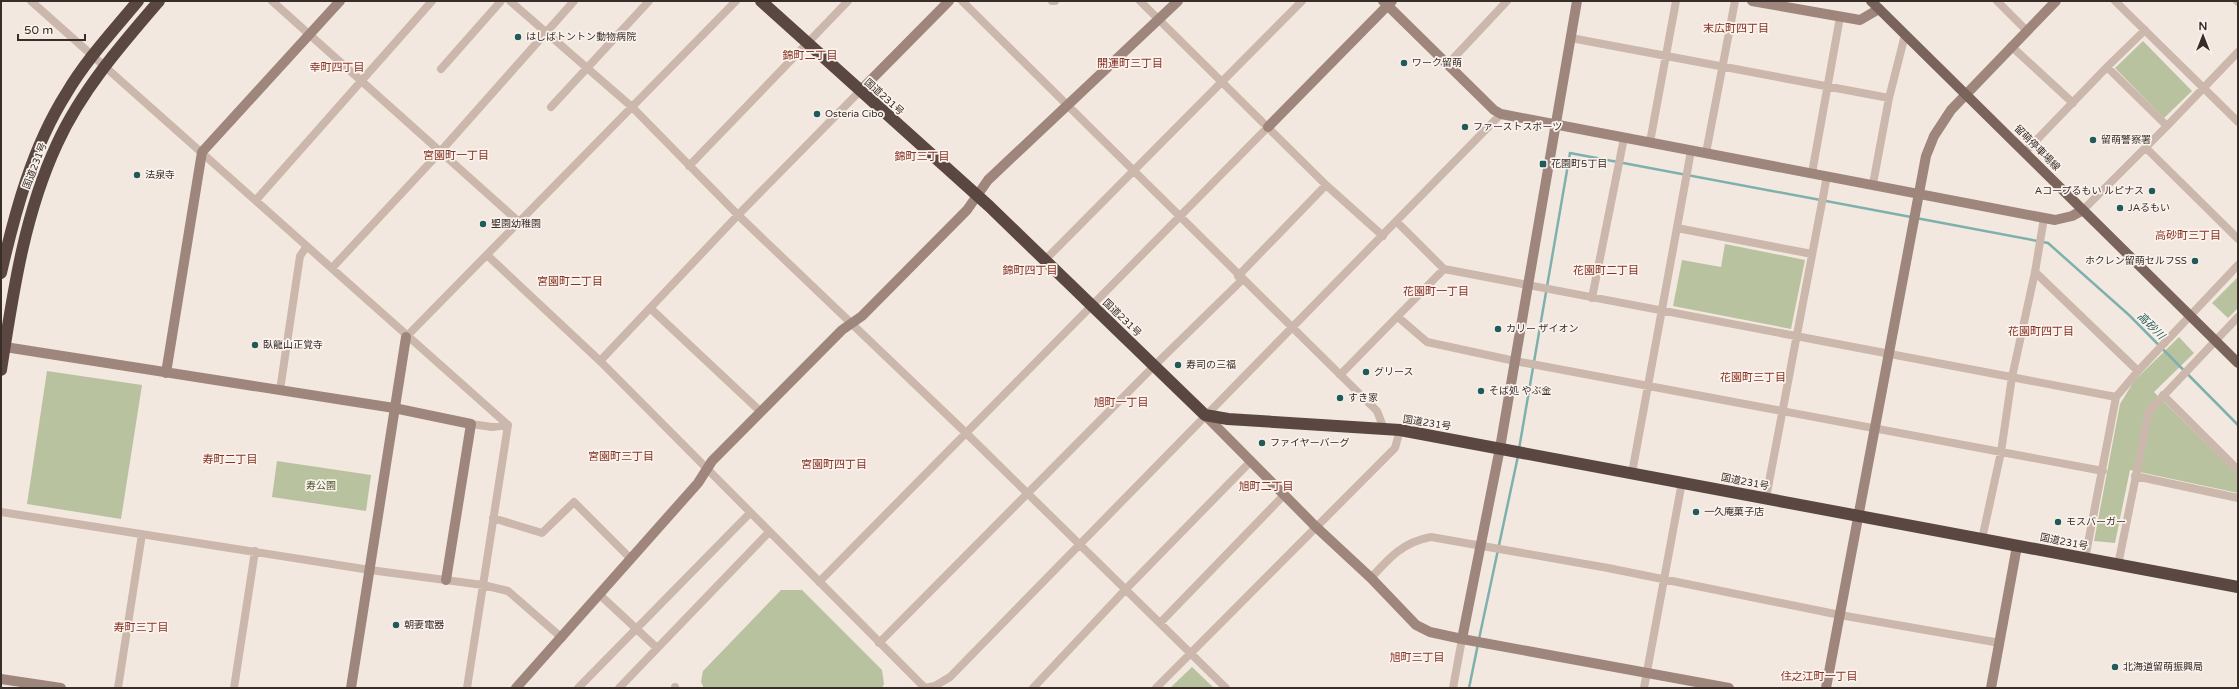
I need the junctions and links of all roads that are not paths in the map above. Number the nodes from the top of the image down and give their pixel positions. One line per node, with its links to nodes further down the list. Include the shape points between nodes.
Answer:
1 (31, 1): 41 (street)
2 (138, 1): 41 (highway, 国道231号)
3 (159, 1): 44 (highway, 国道231号)
4 (272, 1): 35 (street)
5 (340, 1): 35 (street)
6 (432, 1): 49 (street)
7 (501, 1): 48 (street)
8 (510, 1): 34 (street)
9 (574, 1): 34 (street)
10 (649, 1): 46 (street)
11 (736, 1): 59 (street)
12 (762, 1): 38 (highway, 国道231号)
13 (848, 1): 38 (street)
14 (949, 1): 53 (street)
15 (962, 1): 58 (street)
16 (1140, 1): 31 (street)
17 (1178, 1): 31 (street)
18 (1302, 1): 50 (street)
19 (1507, 1): 43 (street)
20 (1577, 1): 37 (street)
21 (1676, 1): 42 (street)
22 (1735, 1): 45 (street)
23 (1752, 1): 30 (street)
24 (1870, 1): 29 (main road, 留萌停車場線)
25 (1997, 1): 33 (street)
26 (2056, 1): 33 (street)
27 (2115, 1): 32 (street)
28 (1387, 2): 43 (street); 64 (street)
29 (1879, 9): 30 (street, via 1860,20); 36 (main road, 留萌停車場線)
30 (1840, 17): 51 (street)
31 (1158, 20): 50 (street); 58 (street)
32 (2144, 30): 47 (street); 52 (street)
33 (2027, 31): 39 (street)
34 (546, 33): 46 (street); 70 (street)
35 (311, 35): 49 (street); 69 (street)
36 (1905, 35): 54 (main road, 留萌停車場線); 55 (street)
37 (1571, 38): 42 (street); 62 (street)
38 (808, 44): 53 (highway, 国道231号); 73 (street)
39 (2011, 46): 54 (street); 56 (street)
40 (2238, 52): 52 (street)
41 (92, 55): 44 (street); 99 (highway, 国道231号, via 66,94 44,138 15,212)
42 (1666, 56): 45 (street); 66 (street)
43 (1448, 64): 60 (street)
44 (105, 66): 69 (street); 114 (highway, 国道231号, via 57,143 46,171 30,216)
45 (1723, 66): 51 (street); 72 (street)
46 (586, 67): 57 (street); 59 (street)
47 (2107, 67): 56 (street); 63 (street)
48 (441, 69)
49 (361, 80): 70 (street); 81 (street)
50 (1223, 82): 64 (street); 74 (street)
51 (1828, 86): 55 (street); 75 (street)
52 (2203, 88): 61 (street); 63 (street)
53 (860, 91): 80 (highway, 国道231号); 83 (street)
54 (1965, 94): 71 (main road, 留萌停車場線); 79 (street, via 1934,136 1926,156)
55 (1889, 98): 77 (street)
56 (2073, 103): 71 (street)
57 (551, 106)
58 (1066, 106): 74 (street); 80 (street, via 988,180)
59 (632, 107): 73 (street); 86 (street)
60 (1501, 114): 62 (street); 87 (street)
61 (2238, 122)
62 (1555, 125): 65 (street); 101 (street)
63 (2167, 126): 67 (street)
64 (1268, 127): 78 (street); 84 (street)
65 (1624, 138): 66 (street); 102 (street)
66 (1650, 142): 68 (street)
67 (2146, 148): 82 (street); 90 (street)
68 (1691, 151): 72 (street); 88 (street)
69 (202, 152): 81 (street); 122 (street)
70 (440, 152): 86 (street); 96 (street)
71 (2025, 152): 82 (main road, 留萌停車場線)
72 (1706, 153): 75 (street)
73 (689, 166): 83 (street)
74 (1133, 173): 84 (street); 94 (street)
75 (1812, 173): 76 (street)
76 (1827, 176): 77 (street); 92 (street)
77 (1873, 184): 79 (street)
78 (1326, 185): 89 (street); 100 (street)
79 (1920, 193): 85 (street); 115 (street)
80 (978, 196): 94 (highway, 国道231号); 109 (street, via 874,304)
81 (256, 200): 91 (street)
82 (2083, 210): 85 (street, via 2055,220); 106 (main road, 留萌停車場線)
83 (738, 215): 104 (street); 109 (street)
84 (1180, 218): 100 (street); 103 (street)
85 (2044, 218): 98 (street)
86 (518, 221): 93 (street)
87 (1396, 221): 89 (street); 97 (street)
88 (1677, 228): 92 (street); 105 (street)
89 (1383, 236): 110 (street)
90 (2238, 239)
91 (307, 246): 96 (street); 126 (street, via 300,256)
92 (1812, 254): 112 (street)
93 (487, 255): 111 (street); 117 (street)
94 (1045, 260): 103 (highway, 国道231号)
95 (2238, 265): 106 (street)
96 (332, 268): 111 (street)
97 (1444, 269): 101 (street); 107 (street)
98 (2036, 272): 121 (street); 124 (street)
99 (1, 273)
100 (1240, 278): 110 (street); 119 (street)
101 (1528, 285): 102 (street); 116 (street)
102 (1592, 298): 105 (street)
103 (1093, 306): 119 (highway, 国道231号); 138 (street)
104 (650, 308): 117 (street); 131 (street)
105 (1661, 311): 112 (street); 125 (street)
106 (2190, 316): 113 (main road, 留萌停車場線); 121 (street)
107 (1398, 317): 116 (street, via 1427,342); 123 (street)
108 (2238, 317): 113 (street)
109 (852, 323): 131 (street); 138 (street)
110 (1290, 328): 123 (street); 132 (street)
111 (406, 337): 129 (street); 134 (street)
112 (1797, 337): 115 (street); 130 (street)
113 (2214, 340): 118 (main road, 留萌停車場線); 127 (street)
114 (3, 347): 120 (highway, 国道231号); 122 (street)
115 (1890, 354): 124 (street); 135 (street)
116 (1515, 361): 125 (street); 139 (street)
117 (600, 362): 142 (street)
118 (2238, 363)
119 (1154, 366): 132 (highway, 国道231号); 148 (street)
120 (1, 370)
121 (2138, 371): 128 (street)
122 (166, 373): 126 (street)
123 (1340, 376): 136 (street, via 1377,411)
124 (2012, 377): 128 (street); 140 (street)
125 (1648, 386): 130 (street); 145 (street)
126 (280, 390): 129 (street)
127 (2163, 395): 143 (street); 146 (street, via 2149,411)
128 (2116, 397): 144 (street)
129 (394, 408): 133 (street); 167 (street)
130 (1783, 411): 135 (street); 150 (street)
131 (761, 412): 142 (street, via 712,461)
132 (1205, 415): 136 (highway, 国道231号, via 1228,419); 141 (street); 160 (street)
133 (471, 424): 134 (street, via 492,427); 169 (street)
134 (508, 425): 155 (street)
135 (1876, 428): 140 (street); 154 (street)
136 (1384, 429): 137 (highway, 国道231号)
137 (1400, 430): 139 (highway, 国道231号); 156 (street, via 1394,448)
138 (966, 434): 148 (street); 171 (street)
139 (1500, 448): 145 (highway, 国道231号); 161 (street)
140 (2001, 452): 144 (street); 159 (street)
141 (1251, 461): 149 (street); 174 (street)
142 (707, 470): 153 (street); 164 (street)
143 (2238, 470)
144 (2103, 471): 165 (street)
145 (1632, 473): 147 (highway, 国道231号)
146 (2135, 476): 151 (street); 166 (street)
147 (1682, 482): 150 (highway, 国道231号); 170 (street)
148 (1028, 494): 160 (street); 181 (street)
149 (1284, 495): 156 (street); 177 (street)
150 (1766, 498): 154 (highway, 国道231号)
151 (2238, 498)
152 (1, 512): 158 (street)
153 (750, 513): 157 (street); 178 (street)
154 (1858, 517): 159 (highway, 国道231号); 176 (street)
155 (493, 518): 164 (street, via 542,533 574,502); 172 (street)
156 (1315, 526): 168 (street); 184 (street)
157 (768, 532): 171 (street); 183 (street)
158 (142, 534): 163 (street); 188 (street)
159 (1982, 539): 162 (highway, 国道231号)
160 (1079, 543): 174 (street); 195 (street, via 950,677 935,686)
161 (1480, 545): 168 (street, via 1431,537 1420,539 1392,554); 170 (street); 180 (street)
162 (2017, 546): 165 (highway, 国道231号); 182 (street)
163 (255, 551): 167 (street); 189 (street)
164 (631, 559): 175 (street)
165 (2085, 559): 166 (highway, 国道231号)
166 (2118, 566): 173 (highway, 国道231号)
167 (370, 570): 169 (street); 190 (street)
168 (1372, 578): 180 (street, via 1416,625 1430,632)
169 (446, 580): 172 (street)
170 (1664, 580): 176 (street); 185 (street)
171 (819, 582): 181 (street)
172 (482, 585): 179 (street, via 508,591); 191 (street)
173 (2238, 587)
174 (1126, 589): 177 (street); 196 (street)
175 (600, 595): 178 (street); 179 (street)
176 (1840, 615): 182 (street); 202 (street)
177 (1160, 623): 184 (street)
178 (637, 629): 183 (street); 193 (street)
179 (562, 638): 192 (street)
180 (1462, 639): 185 (street); 199 (street)
181 (879, 643): 195 (street)
182 (2000, 643): 203 (street)
183 (657, 648): 194 (street)
184 (1191, 654): 197 (street); 198 (street)
185 (1647, 673): 200 (street); 201 (street)
186 (1, 679): 187 (street)
187 (61, 688)
188 (118, 688)
189 (234, 688)
190 (351, 688)
191 (467, 688)
192 (516, 688)
193 (578, 688)
194 (619, 688)
195 (925, 688)
196 (1033, 688)
197 (1156, 688)
198 (1226, 688)
199 (1453, 688)
200 (1644, 688)
201 (1729, 688)
202 (1826, 688)
203 (1991, 688)

